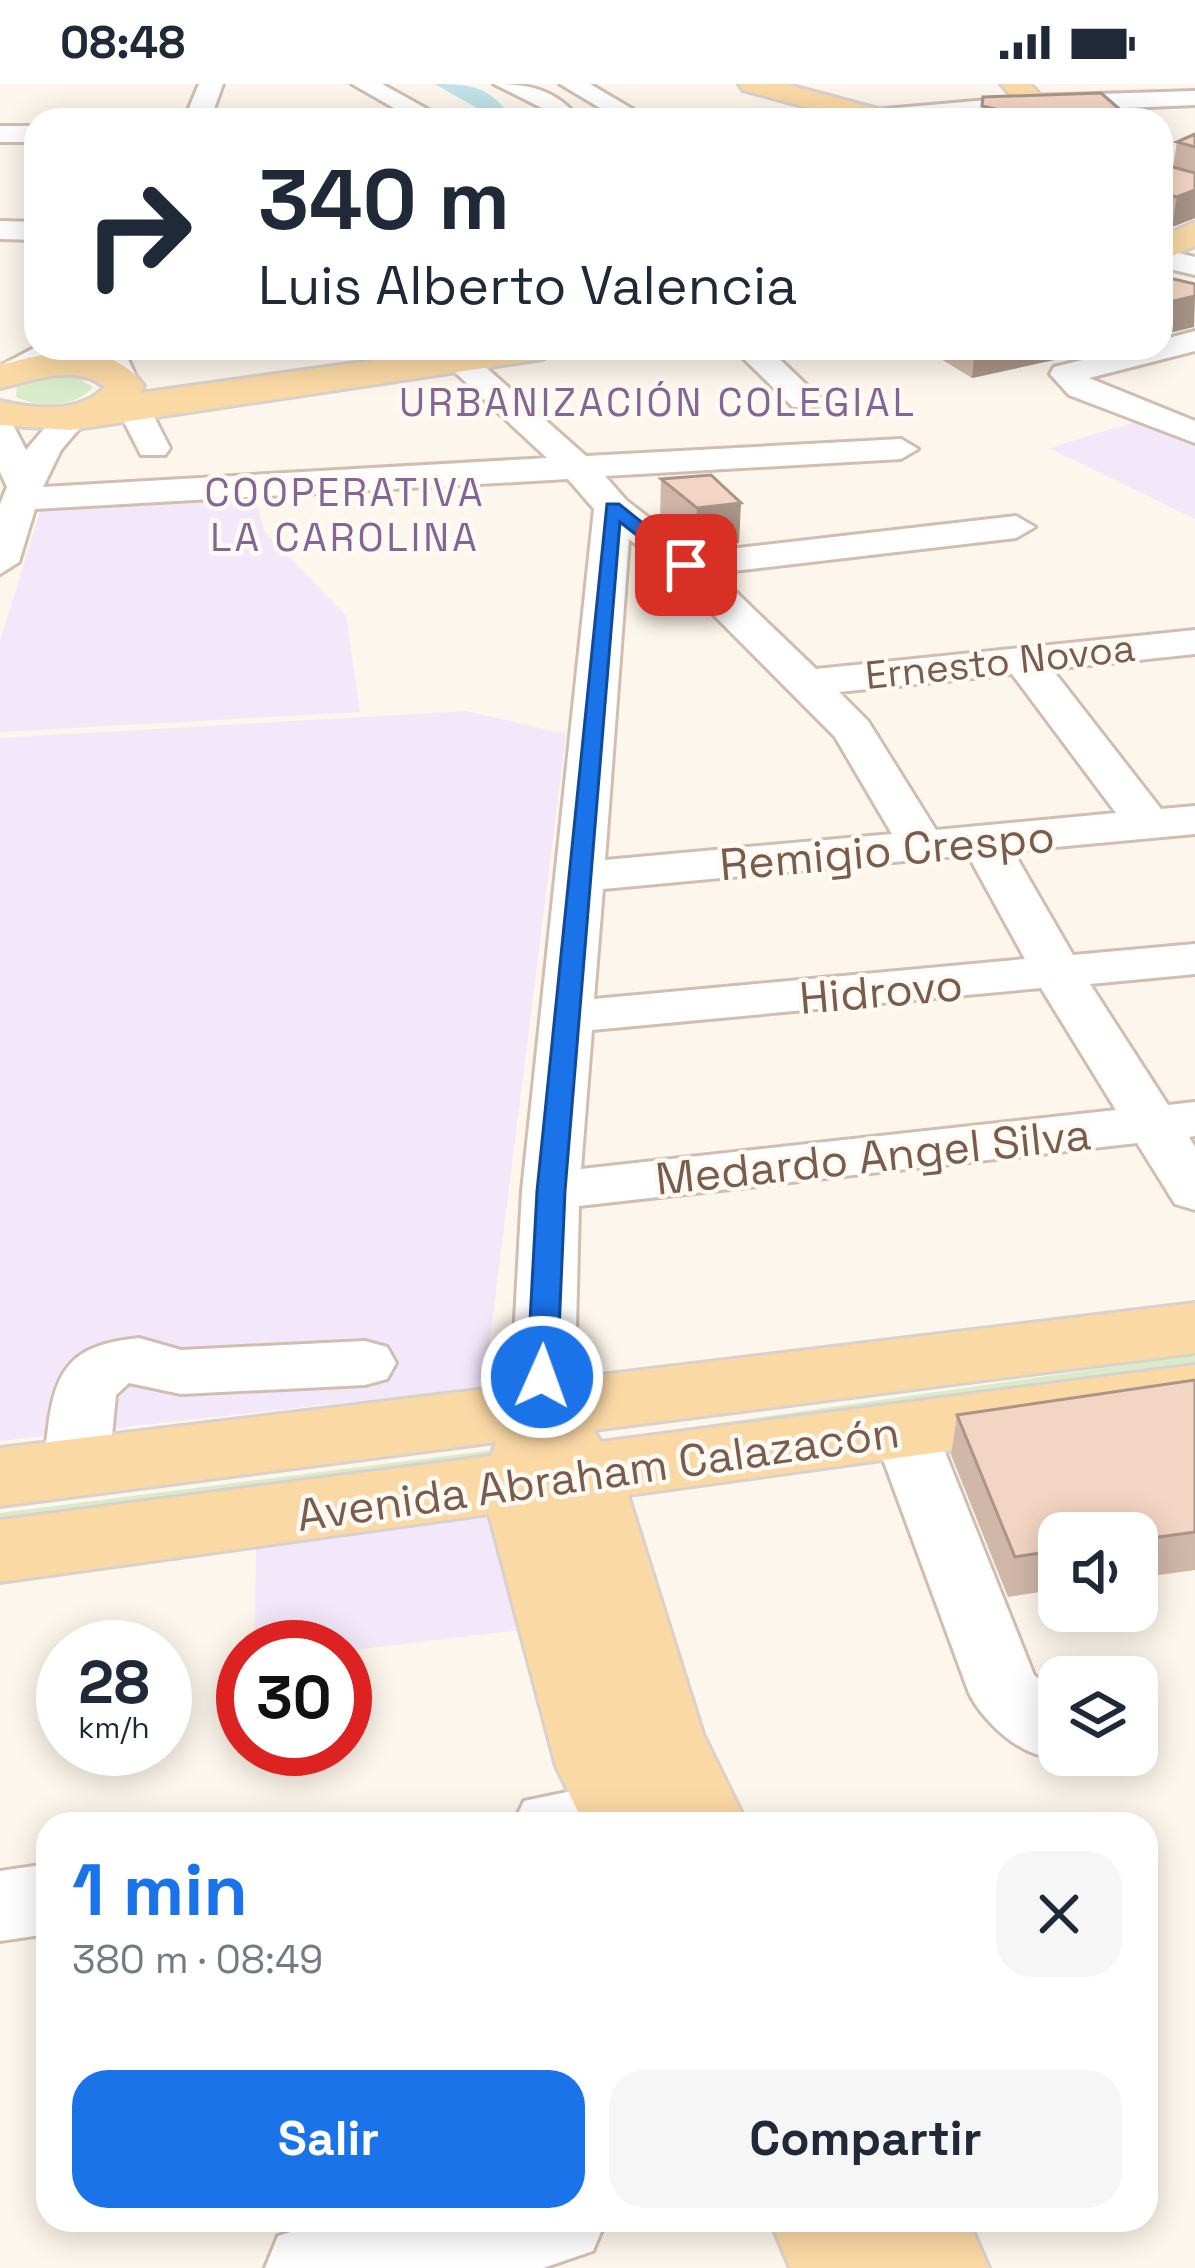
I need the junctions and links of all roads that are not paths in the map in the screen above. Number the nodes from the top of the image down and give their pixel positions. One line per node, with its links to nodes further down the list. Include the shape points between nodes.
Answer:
1 (364, 84): 8 (street)
2 (506, 84): 9 (street)
3 (572, 84): 10 (street)
4 (753, 84): 11 (main road)
5 (863, 85): 12 (street)
6 (1195, 98): 7 (street)
7 (1032, 102): 13 (street)
8 (411, 108)
9 (556, 108)
10 (616, 108)
11 (834, 108)
12 (877, 108)
13 (970, 108)
14 (47, 360): 21 (street)
15 (420, 360): 19 (main road, via 257,391)
16 (459, 360): 26 (street)
17 (761, 360): 20 (street)
18 (1119, 360): 23 (street, via 1066,374 1082,388)
19 (121, 378): 21 (main road, via 74,365); 22 (main road, via 116,400); 24 (street)
20 (805, 400)
21 (3, 404): 22 (main road); 27 (street)
22 (80, 414): 27 (street, via 40,453)
23 (1195, 433)
24 (153, 448)
25 (901, 449): 26 (street)
26 (578, 468): 27 (street); 28 (street)
27 (22, 493): 30 (street)
28 (613, 508): 31 (street); 39 (street)
29 (1016, 527): 31 (street)
30 (0, 562)
31 (686, 565): 34 (street)
32 (1194, 641): 33 (street, Ernesto Novoa)
33 (1021, 657): 34 (street, Ernesto Novoa); 36 (street)
34 (807, 682): 38 (street, via 853,730)
35 (1195, 820): 36 (street, Remigio Crespo)
36 (1148, 824): 37 (street, Remigio Crespo)
37 (984, 841): 38 (street, Remigio Crespo); 41 (street)
38 (925, 848): 39 (street, Remigio Crespo)
39 (578, 878): 42 (street)
40 (1195, 959): 41 (street, Hidrovo)
41 (1059, 976): 42 (street, Hidrovo); 43 (street)
42 (566, 1017): 44 (street)
43 (1175, 1122): 44 (street, Medardo Angel Silva); 45 (street)
44 (551, 1191): 50 (street)
45 (1195, 1191)
46 (1195, 1328): 50 (main road, Avenida Abraham Calazacón)
47 (365, 1363): 51 (street, via 181,1372 139,1360 112,1363 85,1386)
48 (1195, 1391): 49 (main road, Avenida Abraham Calazacón)
49 (904, 1432): 50 (main road, Avenida Abraham Calazacón); 54 (street, via 1006,1694)
50 (549, 1458): 51 (main road, Avenida Abraham Calazacón); 53 (main road, Avenida Abraham Calazacón); 55 (main road); 56 (main road)
51 (76, 1468): 52 (main road, Avenida Abraham Calazacón)
52 (0, 1477)
53 (0, 1551)
54 (1038, 1720)
55 (602, 1812)
56 (697, 1812)
57 (36, 1901): 58 (street)
58 (0, 1906)
59 (499, 2232): 62 (street)
60 (826, 2232): 63 (main road)
61 (919, 2232): 64 (main road)
62 (310, 2268)
63 (843, 2268)
64 (938, 2268)

